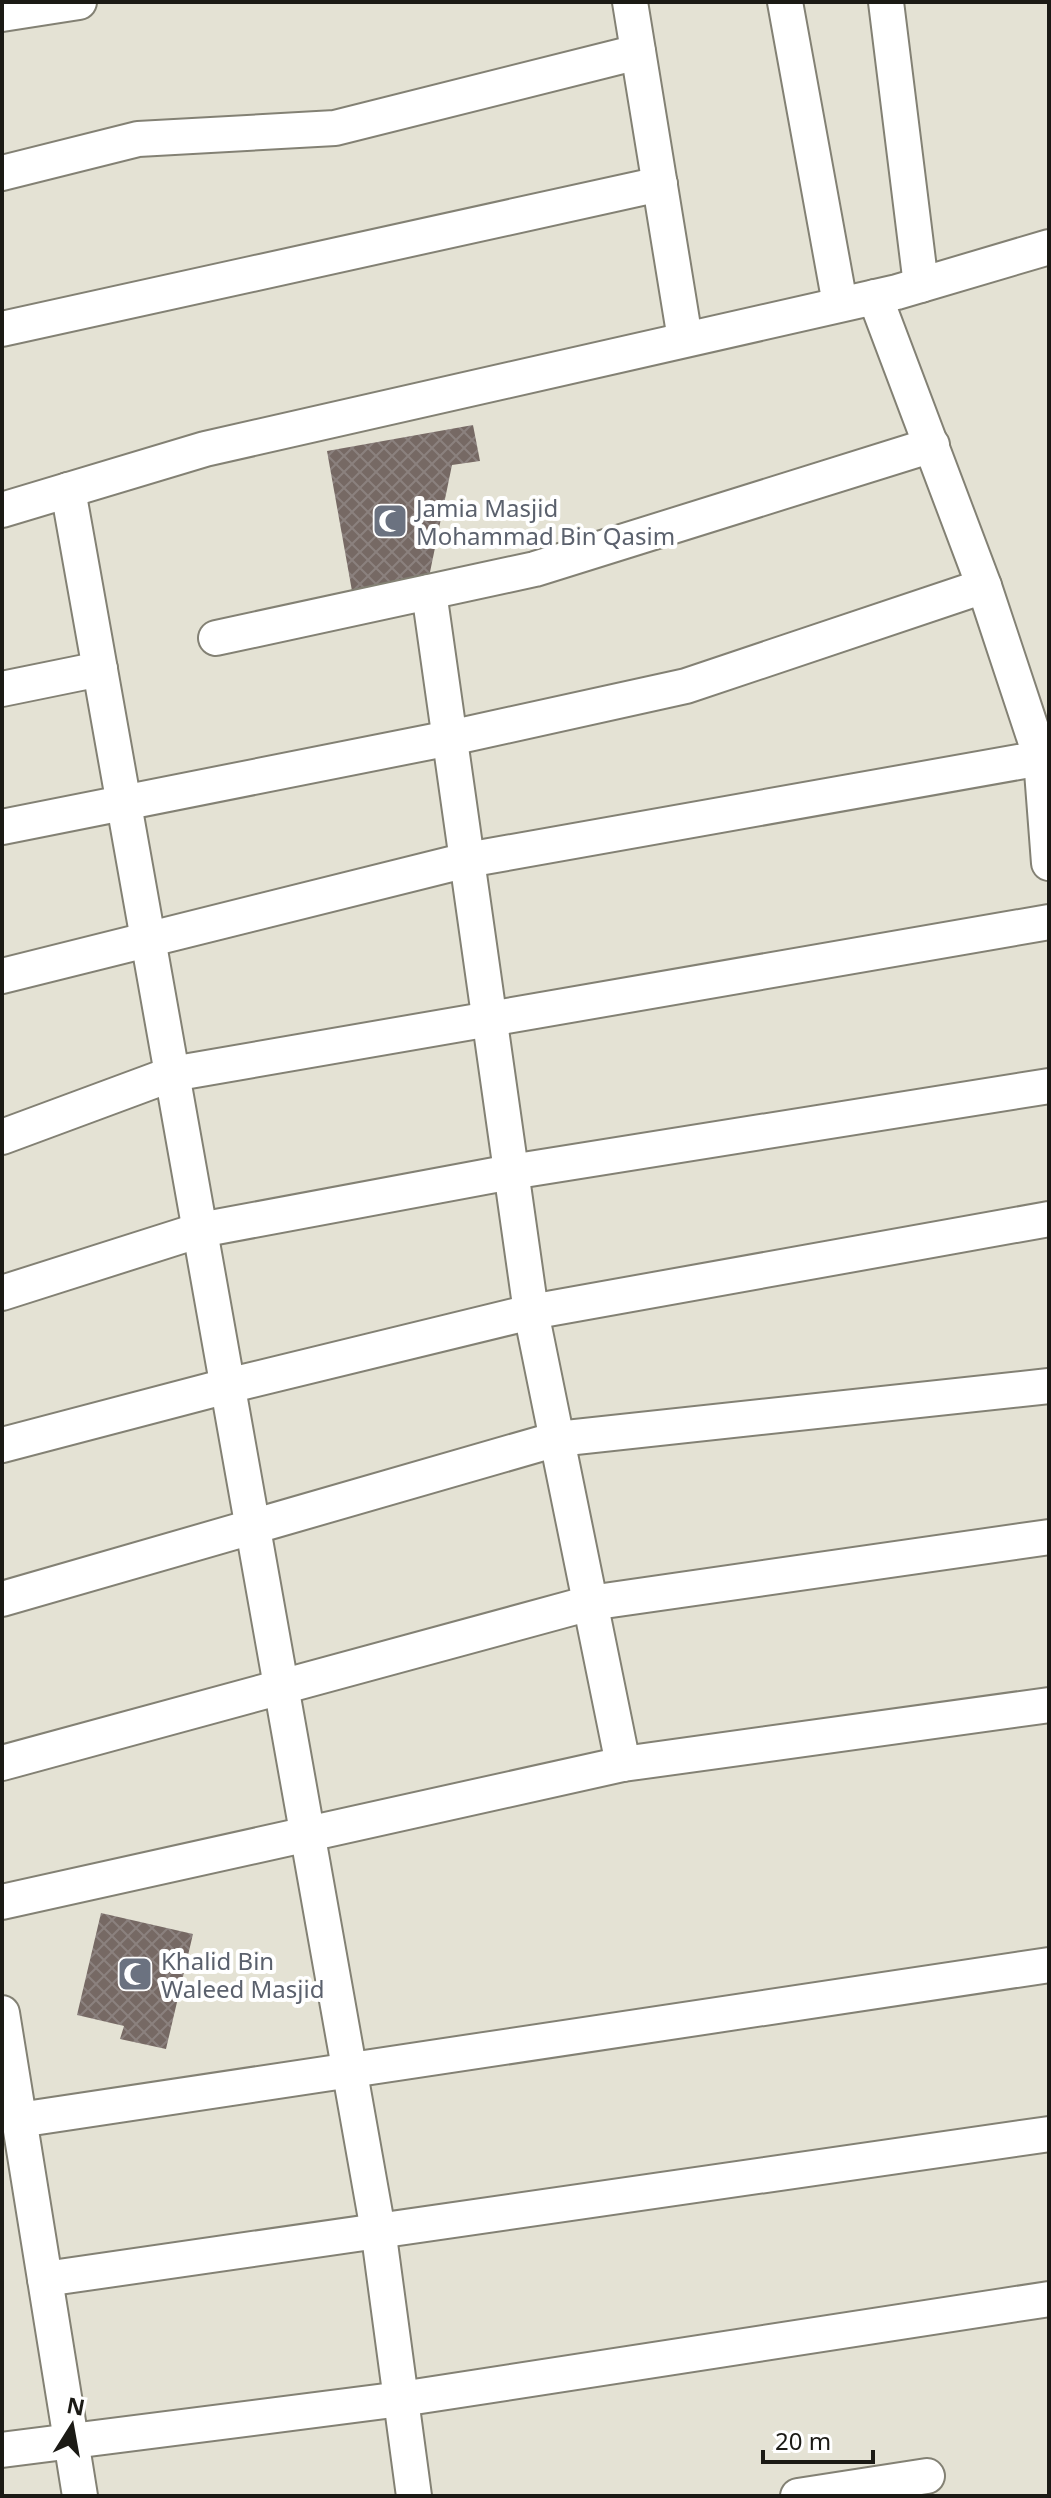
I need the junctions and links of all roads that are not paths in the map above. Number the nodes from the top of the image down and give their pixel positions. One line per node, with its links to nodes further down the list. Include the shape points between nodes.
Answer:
1 (79, 2): 5 (street)
2 (630, 2): 6 (street)
3 (785, 2): 12 (street)
4 (886, 2): 10 (street)
5 (2, 14)
6 (638, 52): 7 (street, via 335,128 138,139); 8 (street)
7 (2, 173)
8 (660, 184): 13 (street); 14 (street)
9 (1049, 247): 10 (street)
10 (921, 285): 11 (street)
11 (875, 297): 12 (street); 15 (street)
12 (840, 304): 14 (street)
13 (2, 329)
14 (685, 339): 16 (street, via 205,449)
15 (932, 445): 18 (street); 19 (street, via 535,569)
16 (68, 490): 17 (street); 21 (street)
17 (2, 510)
18 (984, 586): 23 (street, via 686,686); 24 (street)
19 (429, 592): 20 (street); 23 (street)
20 (216, 638)
21 (100, 669): 22 (street); 25 (street)
22 (2, 689)
23 (450, 738): 25 (street); 27 (street)
24 (1041, 758): 27 (street); 28 (street)
25 (123, 802): 26 (street); 30 (street)
26 (2, 827)
27 (467, 860): 30 (street); 32 (street)
28 (1049, 863)
29 (1049, 922): 32 (street)
30 (148, 939): 31 (street); 33 (street)
31 (2, 976)
32 (489, 1019): 33 (street); 36 (street)
33 (172, 1074): 35 (street); 38 (street)
34 (1049, 1086): 36 (street)
35 (2, 1137)
36 (511, 1172): 38 (street); 40 (street)
37 (1049, 1219): 40 (street)
38 (200, 1230): 39 (street); 41 (street)
39 (2, 1293)
40 (531, 1312): 41 (street); 43 (street)
41 (227, 1386): 44 (street); 45 (street)
42 (1049, 1386): 43 (street)
43 (557, 1439): 45 (street); 48 (street)
44 (2, 1445)
45 (252, 1527): 47 (street); 49 (street)
46 (1049, 1537): 48 (street)
47 (2, 1599)
48 (590, 1603): 49 (street); 52 (street)
49 (281, 1687): 51 (street); 53 (street)
50 (1049, 1705): 52 (street)
51 (2, 1763)
52 (623, 1764): 53 (street)
53 (307, 1834): 54 (street); 57 (street)
54 (2, 1902)
55 (1049, 1965): 57 (street)
56 (2, 2013): 58 (street)
57 (349, 2070): 58 (street); 60 (street)
58 (19, 2120): 61 (street)
59 (1049, 2134): 60 (street)
60 (378, 2231): 61 (street); 63 (street)
61 (45, 2279): 64 (street)
62 (1049, 2299): 63 (street)
63 (401, 2399): 64 (street); 68 (street)
64 (71, 2441): 65 (street); 67 (street)
65 (2, 2450)
66 (927, 2476): 69 (street)
67 (80, 2496)
68 (414, 2496)
69 (798, 2496)

